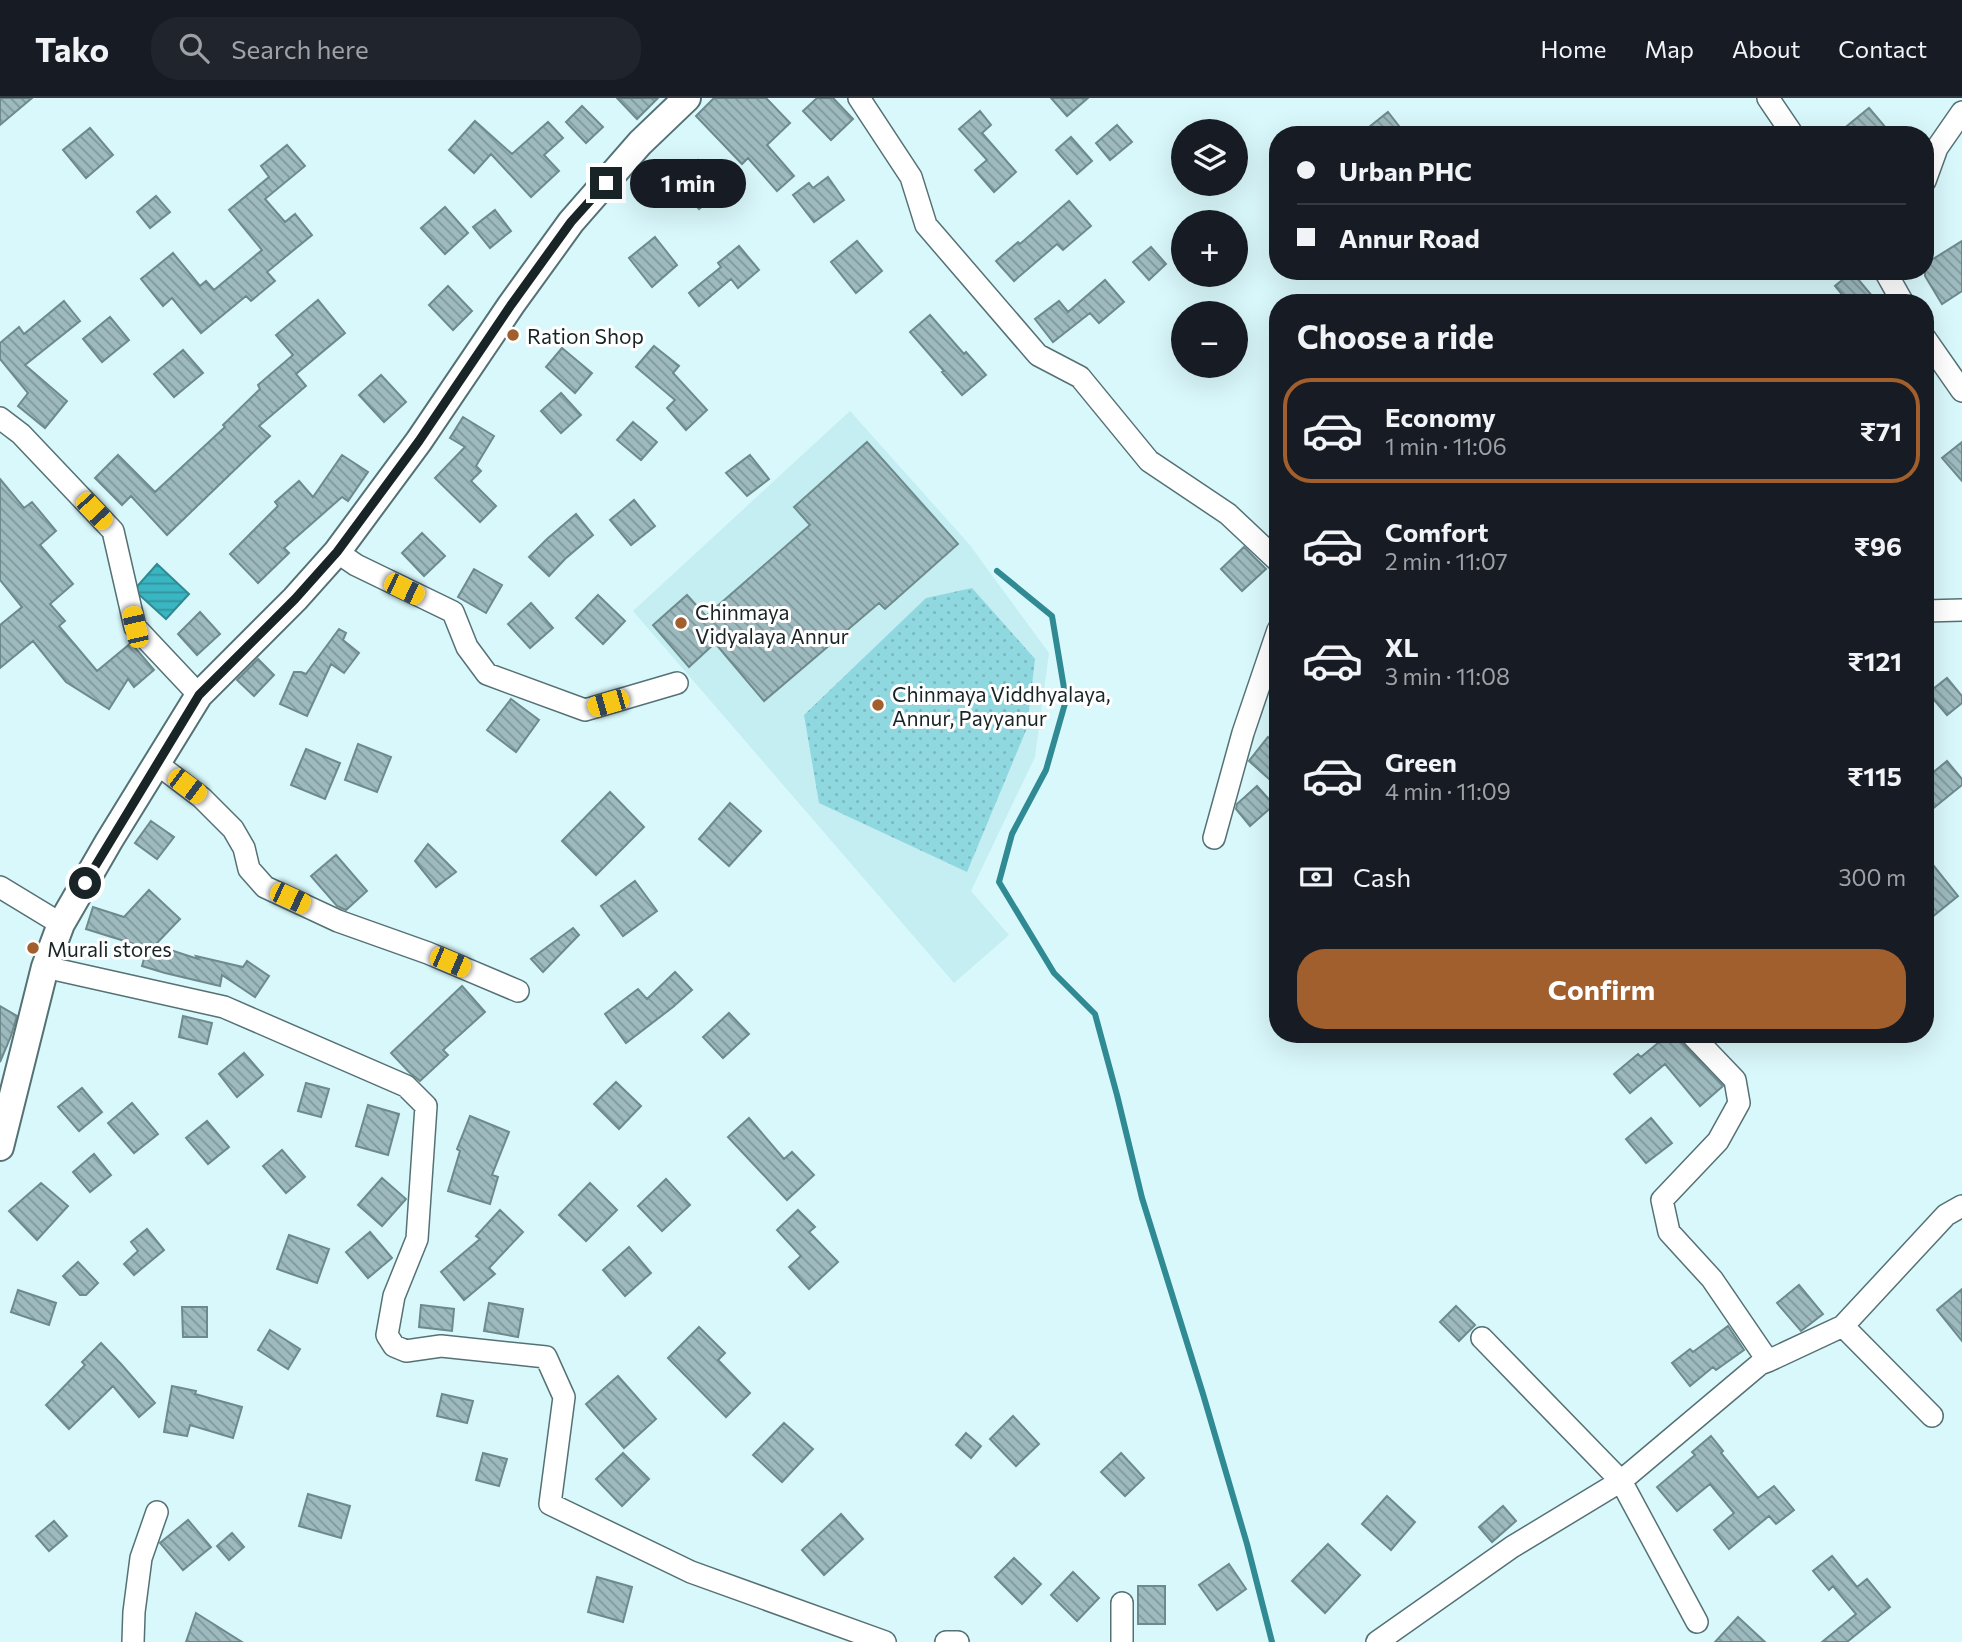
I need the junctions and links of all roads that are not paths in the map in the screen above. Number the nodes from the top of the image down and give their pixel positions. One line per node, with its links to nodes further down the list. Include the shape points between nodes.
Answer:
1 (687, 98): 10 (main road, via 571,222)
2 (859, 98): 11 (street, via 911,177 926,225 1038,355 1080,377 1149,461 1228,514)
3 (1768, 98): 5 (street)
4 (1962, 112): 6 (street)
5 (1787, 126)
6 (1934, 156)
7 (1934, 351): 8 (street)
8 (1962, 391)
9 (0, 418): 16 (street, via 21,434 113,531 135,627)
10 (337, 552): 15 (street, via 453,612 467,647 487,674 585,710); 16 (main road)
11 (1269, 553)
12 (1962, 610): 13 (street)
13 (1934, 611)
14 (1269, 656): 18 (street)
15 (677, 684)
16 (199, 695): 17 (main road)
17 (156, 763): 20 (main road); 22 (street, via 233,829 249,869 265,887 338,921)
18 (1214, 838)
19 (0, 887): 20 (street)
20 (61, 924): 21 (main road)
21 (45, 967): 24 (main road); 35 (street, via 225,1007 406,1086 426,1106 417,1239 394,1296 387,1335 394,1346 406,1351 441,1346 546,1357 564,1397 550,1504 691,1572)
22 (518, 991)
23 (1700, 1043): 28 (street, via 1735,1080 1739,1103 1718,1141 1662,1200 1669,1233 1713,1279)
24 (0, 1146)
25 (1962, 1206): 26 (street, via 1945,1215)
26 (1843, 1326): 28 (street); 29 (street)
27 (1482, 1338): 30 (street)
28 (1768, 1360): 30 (street)
29 (1932, 1416)
30 (1621, 1481): 33 (street); 39 (street, via 1512,1546)
31 (157, 1512): 34 (street, via 141,1558)
32 (1122, 1602): 38 (street)
33 (1697, 1622)
34 (133, 1642)
35 (885, 1642)
36 (946, 1642): 37 (street)
37 (958, 1642)
38 (1122, 1642)
39 (1377, 1642)

